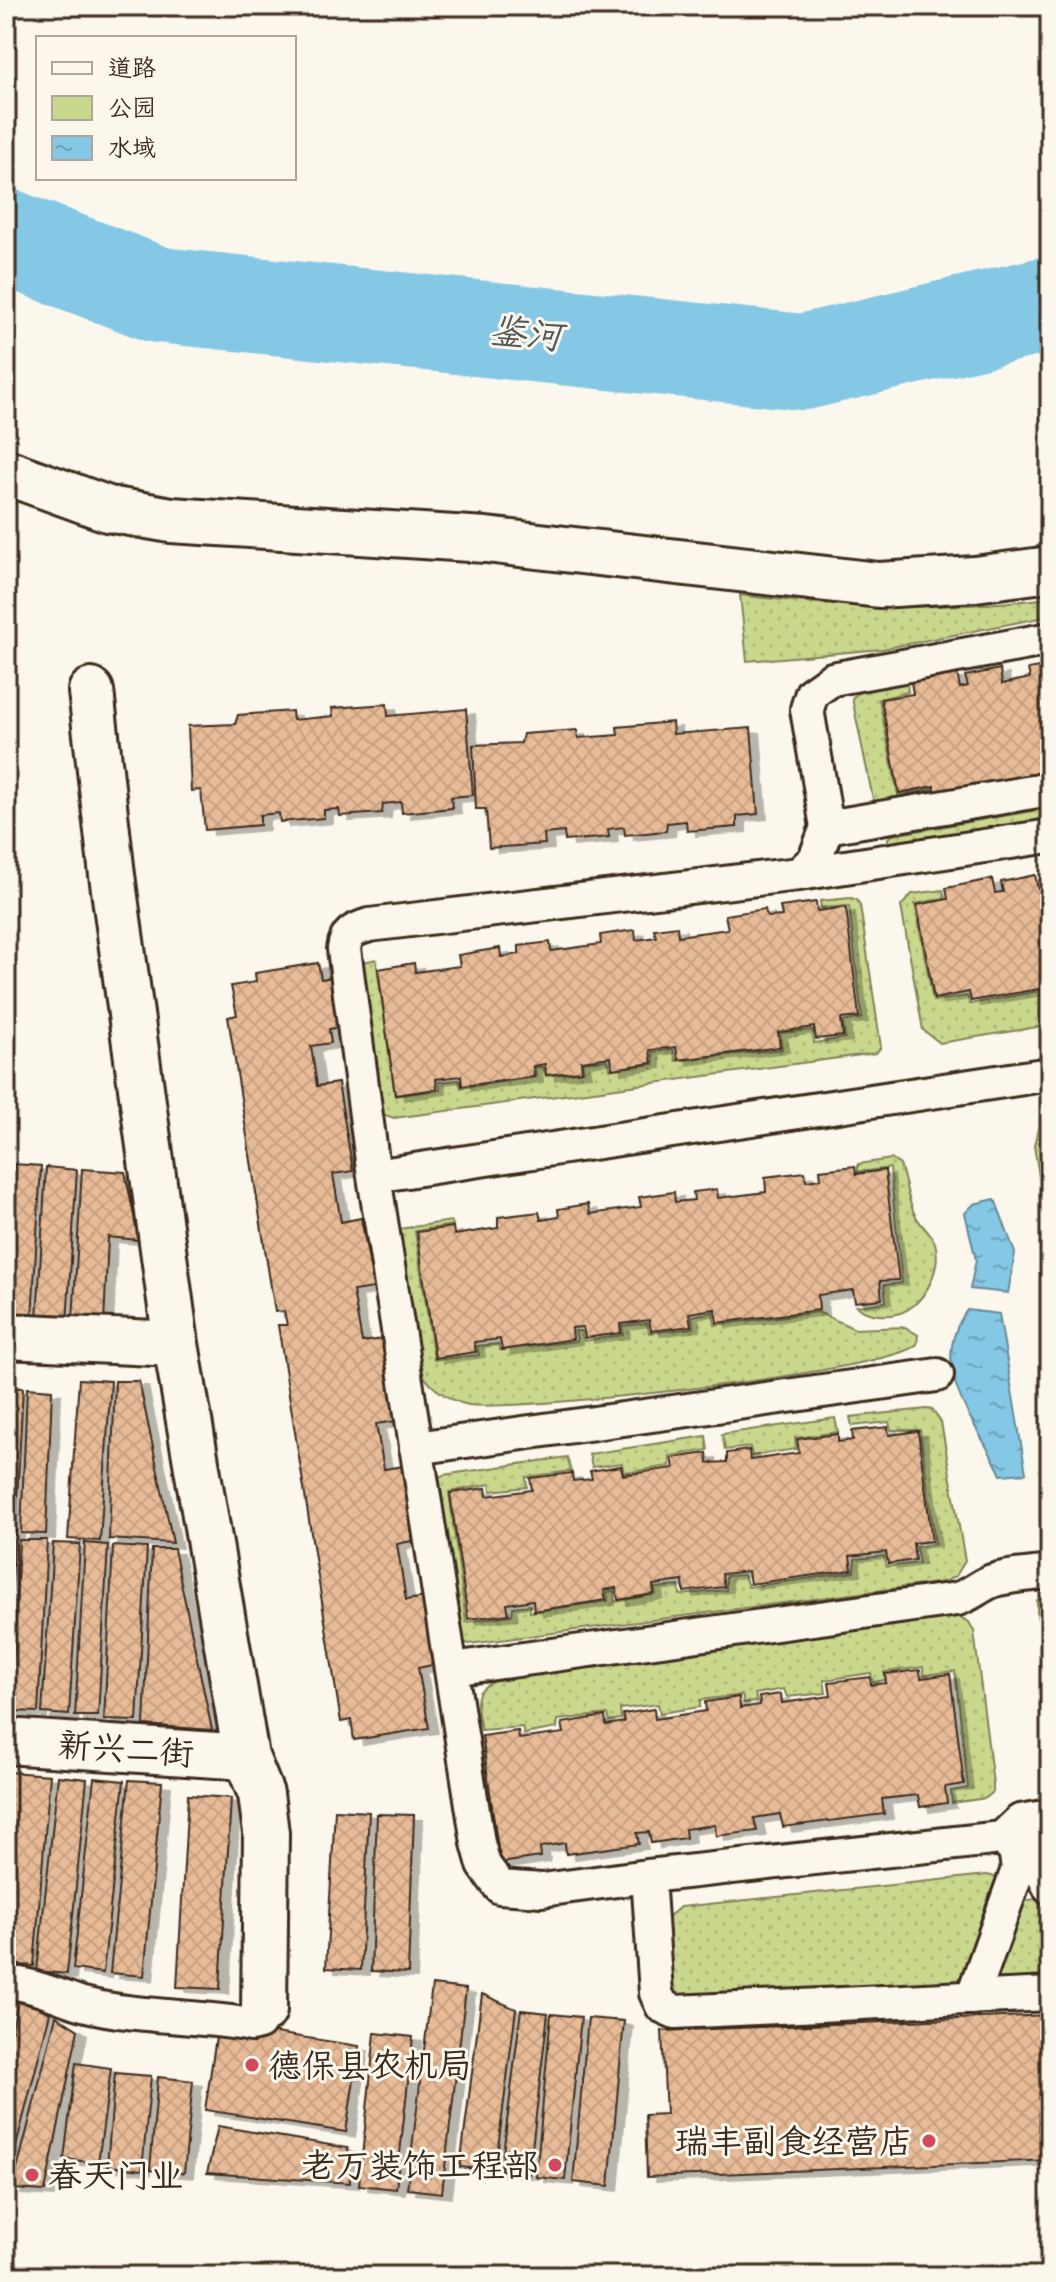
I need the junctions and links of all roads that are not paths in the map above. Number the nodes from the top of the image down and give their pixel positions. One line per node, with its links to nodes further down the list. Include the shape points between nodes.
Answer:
1 (6, 472): 2 (street, via 108,509 171,520 486,540 879,585)
2 (1050, 569)
3 (1050, 639): 6 (lane, via 832,679 812,693 807,709)
4 (91, 691): 12 (street)
5 (1050, 789): 6 (lane)
6 (827, 827): 8 (lane, via 815,859)
7 (1050, 836): 8 (lane)
8 (799, 874): 10 (lane, via 353,930 345,937 344,949)
9 (1050, 1074): 10 (lane)
10 (374, 1176): 14 (lane)
11 (6, 1336): 12 (street)
12 (176, 1344): 18 (street)
13 (937, 1375): 14 (lane)
14 (416, 1448): 16 (lane)
15 (1050, 1572): 16 (lane, via 987,1582 957,1599)
16 (452, 1669): 20 (lane, via 478,1843 484,1865 500,1887 542,1890)
17 (6, 1741): 18 (street, 新兴二街)
18 (246, 1757): 25 (street, via 261,1794 266,1833)
19 (1024, 1825): 20 (lane); 21 (lane, via 1028,1850); 24 (lane, via 1015,1849 1018,1869)
20 (648, 1876): 24 (lane, via 656,1993 662,2006 675,2012)
21 (1050, 1888)
22 (6, 1984): 25 (lane, via 17,1981 105,2009 251,2025 259,2023)
23 (1050, 1994): 24 (lane)
24 (972, 1998)
25 (264, 2010)

